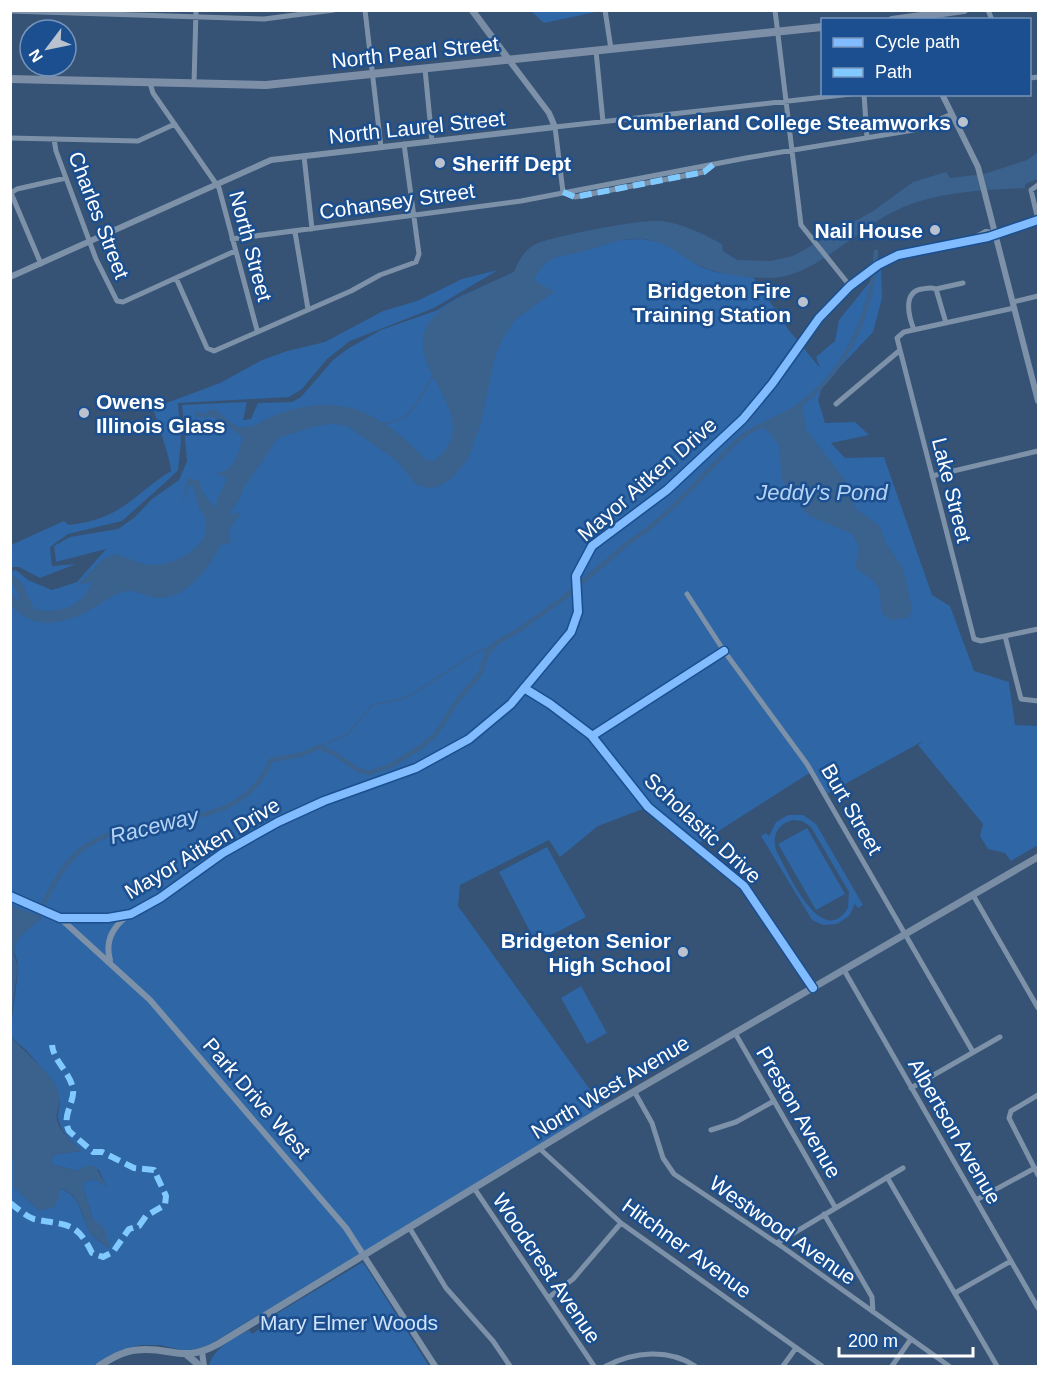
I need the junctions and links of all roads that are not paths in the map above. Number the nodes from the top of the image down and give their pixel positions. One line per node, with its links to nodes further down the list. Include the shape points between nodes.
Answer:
1 (334, 10): 9 (street, via 264,19)
2 (365, 10): 17 (street)
3 (472, 10): 15 (main road)
4 (605, 10): 13 (street)
5 (775, 10): 12 (street)
6 (964, 10): 10 (main road)
7 (10, 12): 8 (street)
8 (116, 13): 9 (street)
9 (196, 14): 20 (street)
10 (904, 16)
11 (821, 27): 12 (main road, North Pearl Street)
12 (777, 32): 13 (main road, North Pearl Street); 24 (street)
13 (611, 49): 14 (main road, North Pearl Street)
14 (596, 51): 15 (main road, North Pearl Street); 26 (street)
15 (509, 60): 16 (main road, North Pearl Street); 28 (street)
16 (425, 69): 17 (main road, North Pearl Street); 32 (street)
17 (372, 74): 20 (main road, North Pearl Street, via 257,86); 34 (street)
18 (10, 79): 19 (main road, North Pearl Street)
19 (150, 83): 20 (main road, North Pearl Street); 27 (street, North Street)
20 (194, 84)
21 (834, 96): 24 (street, North Laurel Street)
22 (864, 96): 30 (street)
23 (943, 96): 25 (street)
24 (784, 102): 26 (street, North Laurel Street); 35 (street)
25 (952, 114): 30 (street, via 924,128); 45 (street, via 979,172)
26 (603, 122): 28 (street, North Laurel Street)
27 (175, 124): 31 (street, via 138,141); 38 (street, North Street)
28 (555, 127): 32 (street, North Laurel Street); 40 (street)
29 (12, 138): 31 (street)
30 (867, 138): 35 (street)
31 (54, 139): 37 (street, Charles Street)
32 (432, 141): 33 (street, North Laurel Street)
33 (404, 144): 34 (street, North Laurel Street); 41 (street)
34 (381, 147): 36 (street, North Laurel Street)
35 (791, 150): 40 (street, Cohansey Street, via 575,197); 53 (street, via 799,220)
36 (304, 156): 38 (street, North Laurel Street, via 266,162); 43 (street)
37 (66, 178): 47 (street, Charles Street); 49 (street, via 11,193)
38 (216, 184): 46 (street, North Street); 47 (street, North Laurel Street)
39 (1038, 185): 42 (street, via 1031,190)
40 (563, 192): 41 (street, Cohansey Street)
41 (414, 216): 43 (street, Cohansey Street); 57 (street, via 419,257 416,262)
42 (1038, 220): 45 (street, Mayor Aitken Drive)
43 (312, 229): 44 (street, Cohansey Street)
44 (295, 232): 46 (street, Cohansey Street); 57 (street)
45 (994, 234): 53 (street, Mayor Aitken Drive, via 898,255); 56 (street)
46 (232, 239): 48 (street, North Street)
47 (90, 242): 49 (street, North Laurel Street); 51 (street, Charles Street, via 116,301 123,302)
48 (235, 251): 51 (street); 59 (street, North Street)
49 (41, 264): 50 (street, North Laurel Street)
50 (10, 277)
51 (176, 278): 59 (street, via 210,350)
52 (963, 283): 54 (street)
53 (850, 286): 70 (street, Mayor Aitken Drive, via 819,318 743,419 667,490 592,546 576,576 578,612 571,632)
54 (936, 290): 58 (street); 60 (street, via 925,288 912,293 909,311)
55 (1038, 296): 56 (street)
56 (1013, 305): 58 (street); 62 (street)
57 (308, 309): 59 (street)
58 (946, 323): 60 (street)
59 (257, 330)
60 (914, 330): 61 (street, via 898,336)
61 (899, 351): 63 (street); 65 (street, Lake Street)
62 (1038, 401)
63 (836, 404)
64 (1038, 452): 65 (street)
65 (932, 476): 68 (street, Lake Street, via 973,638 978,642)
66 (687, 594): 69 (street, Burt Street)
67 (1038, 629): 68 (street)
68 (1005, 636): 71 (street, via 1021,699)
69 (724, 651): 72 (street); 78 (street, Burt Street, via 807,764)
70 (524, 688): 72 (street, Scholastic Drive); 76 (street, Mayor Aitken Drive, via 493,720 454,748 405,773 324,801 278,822)
71 (1038, 701)
72 (592, 736): 81 (street, Scholastic Drive, via 648,807 744,886)
73 (1038, 858): 74 (main road, North West Avenue)
74 (973, 895): 78 (main road, North West Avenue); 82 (street)
75 (10, 896): 77 (street, Park Drive West)
76 (129, 914): 77 (street, Mayor Aitken Drive); 79 (street, via 112,933 108,945)
77 (60, 918): 79 (street, Park Drive West)
78 (906, 934): 80 (main road, North West Avenue); 85 (street, Burt Street)
79 (110, 961): 102 (street, Park Drive West, via 150,1000 291,1162)
80 (844, 970): 81 (main road, North West Avenue); 86 (street, Albertson Avenue)
81 (813, 988): 83 (main road, North West Avenue)
82 (1038, 1008)
83 (735, 1034): 87 (main road, North West Avenue); 89 (street, Preston Avenue)
84 (1000, 1037): 85 (street)
85 (973, 1052): 86 (street)
86 (911, 1088): 96 (street, Albertson Avenue)
87 (634, 1091): 91 (main road, North West Avenue); 101 (street, Westwood Avenue, via 652,1123 670,1170)
88 (1038, 1095): 93 (street, via 1011,1112 1009,1118)
89 (774, 1101): 90 (street, via 736,1122); 97 (street, Preston Avenue)
90 (711, 1130)
91 (539, 1148): 95 (main road, North West Avenue); 99 (street, Hitchner Avenue)
92 (903, 1168): 94 (street)
93 (1037, 1172): 96 (street)
94 (887, 1177): 97 (street); 104 (street)
95 (474, 1188): 100 (main road, North West Avenue); 105 (street, Woodcrest Avenue)
96 (976, 1200): 103 (street, Albertson Avenue)
97 (835, 1207): 98 (street)
98 (824, 1214): 101 (street); 107 (street, Preston Avenue, via 872,1297)
99 (621, 1223): 105 (street, via 581,1271); 109 (street, Hitchner Avenue)
100 (409, 1227): 102 (main road, North West Avenue); 115 (street, via 446,1288)
101 (777, 1243): 107 (street, Westwood Avenue)
102 (364, 1254): 110 (main road, North West Avenue); 114 (street, Park Drive West)
103 (1011, 1261): 104 (street); 106 (street, Albertson Avenue)
104 (955, 1293): 123 (street)
105 (548, 1298): 116 (street, Woodcrest Avenue)
106 (1038, 1308)
107 (873, 1312): 108 (street, Westwood Avenue)
108 (912, 1339): 121 (street); 122 (street, Westwood Avenue)
109 (796, 1348): 119 (street); 120 (street, Hitchner Avenue)
110 (202, 1352): 111 (main road, North West Avenue); 113 (street)
111 (187, 1355): 112 (main road, North West Avenue, via 138,1350); 113 (main road)
112 (99, 1366)
113 (202, 1366)
114 (435, 1366)
115 (510, 1366)
116 (594, 1366)
117 (606, 1366): 118 (street, via 631,1356 657,1354)
118 (695, 1366)
119 (783, 1366)
120 (822, 1366)
121 (892, 1366)
122 (949, 1366)
123 (997, 1366)

